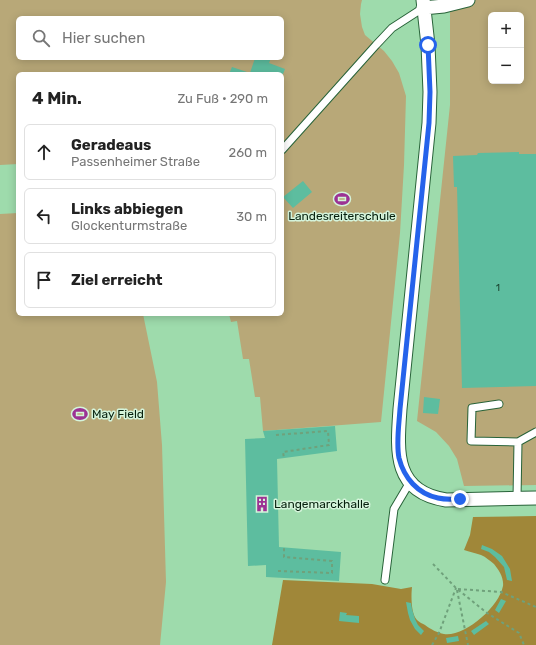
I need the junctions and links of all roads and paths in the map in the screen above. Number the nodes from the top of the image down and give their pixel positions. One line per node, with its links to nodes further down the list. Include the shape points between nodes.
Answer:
1 (468, 0): 2 (street, via 444,6)
2 (423, 4): 3 (lane, via 392,28); 9 (street, via 430,92 429,123 398,441 403,472)
3 (284, 148)
4 (499, 404): 7 (lane, via 472,408 471,441)
5 (536, 432): 7 (lane)
6 (276, 435): 8 (path, via 328,431 329,445 283,452)
7 (518, 442): 10 (lane)
8 (284, 458)
9 (410, 482): 10 (street, via 431,496 446,500); 15 (lane, via 394,509)
10 (517, 498): 11 (street)
11 (536, 498)
12 (284, 547): 14 (path, via 284,557 332,560 332,573)
13 (433, 564): 16 (path)
14 (278, 571)
15 (385, 580)
16 (456, 588): 17 (path, via 501,592); 18 (path); 19 (path); 20 (path, via 487,613 519,633)
17 (536, 607)
18 (432, 645)
19 (468, 645)
20 (524, 645)

